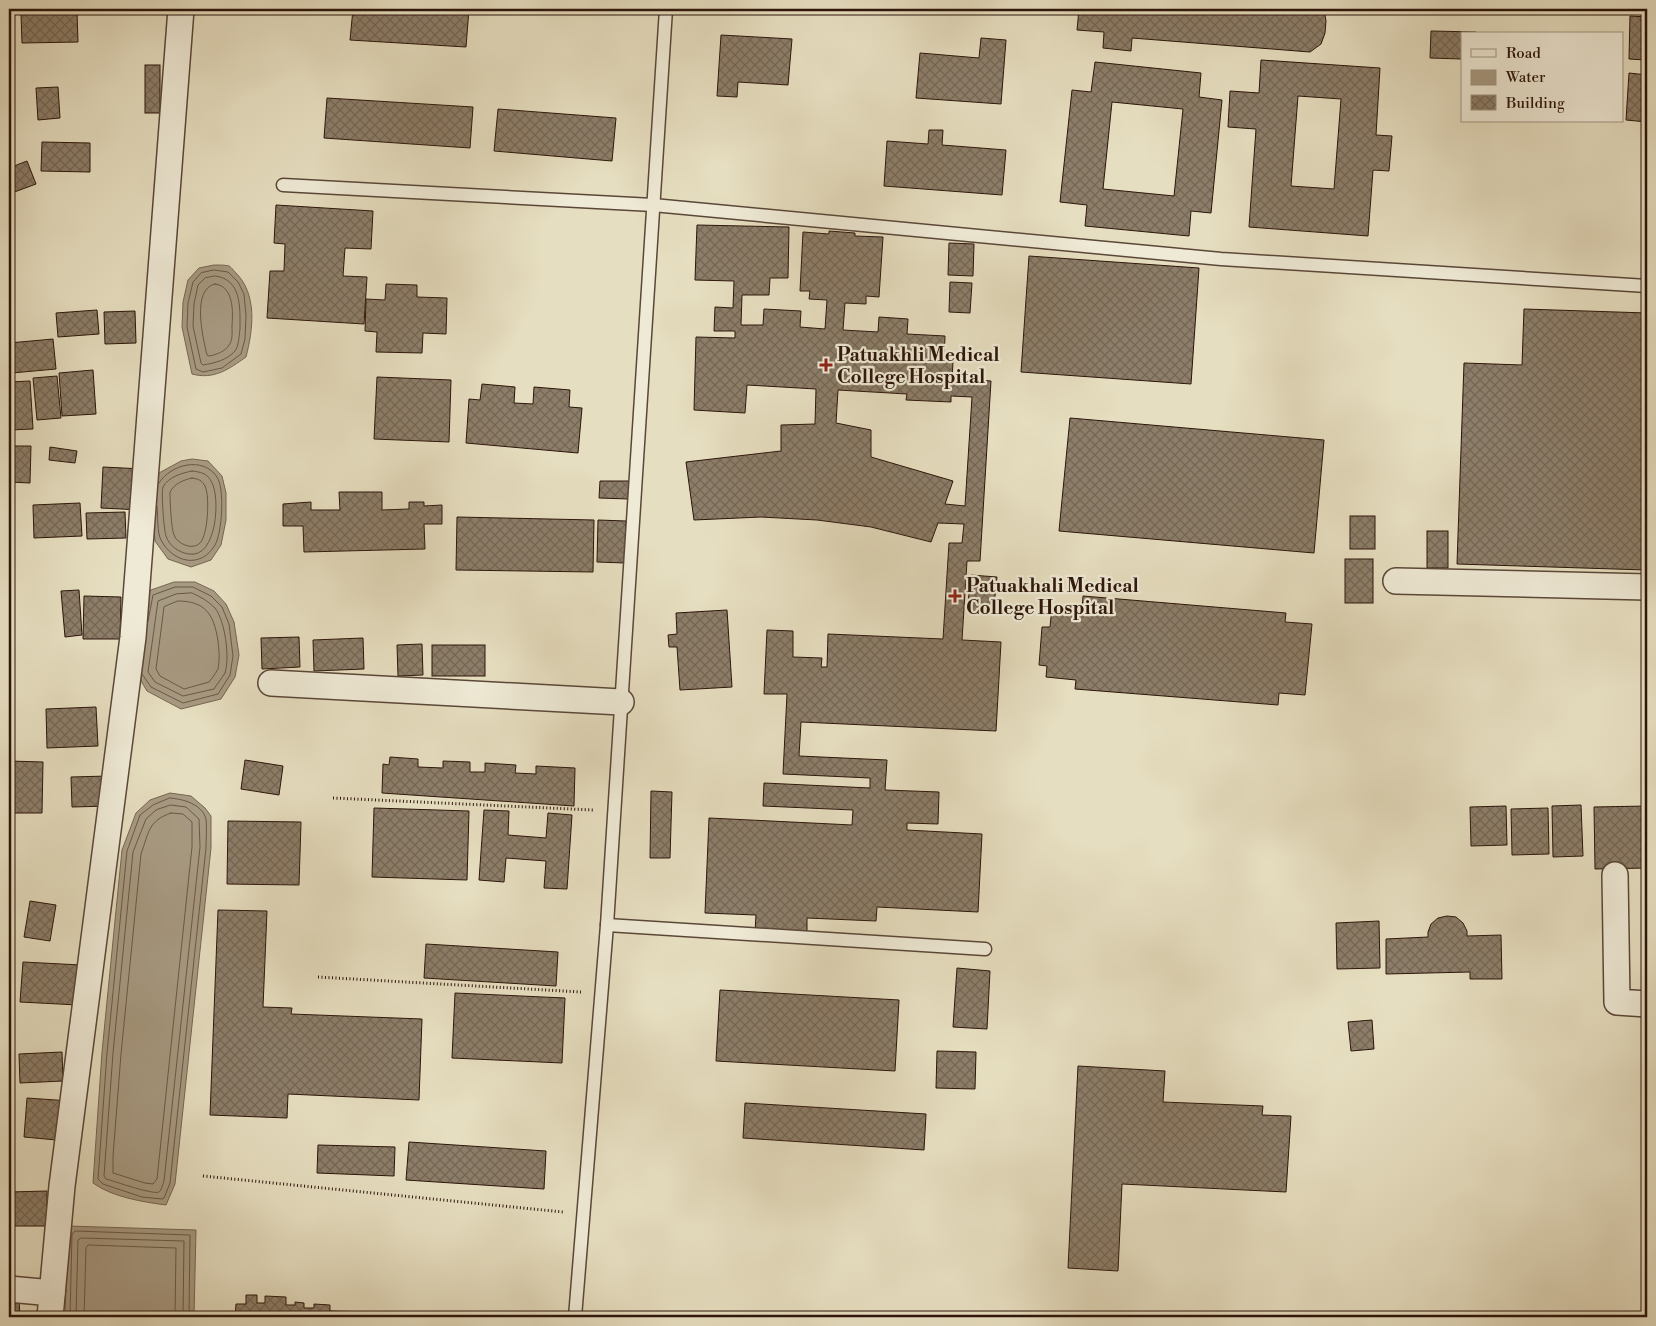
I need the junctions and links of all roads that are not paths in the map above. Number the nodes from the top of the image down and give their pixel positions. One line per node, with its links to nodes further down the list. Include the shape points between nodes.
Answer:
1 (181, 9): 15 (street, via 133,637 62,1186)
2 (666, 9): 4 (lane)
3 (283, 185): 4 (lane)
4 (653, 205): 5 (lane, via 1221,259); 9 (lane)
5 (1647, 286)
6 (1396, 582): 7 (street)
7 (1647, 587)
8 (271, 683): 9 (street)
9 (622, 702): 11 (lane)
10 (1616, 875): 13 (street, via 1617,1002)
11 (607, 925): 12 (lane); 16 (lane)
12 (985, 949)
13 (1647, 1004)
14 (9, 1289): 15 (street)
15 (51, 1305)
16 (575, 1317)

